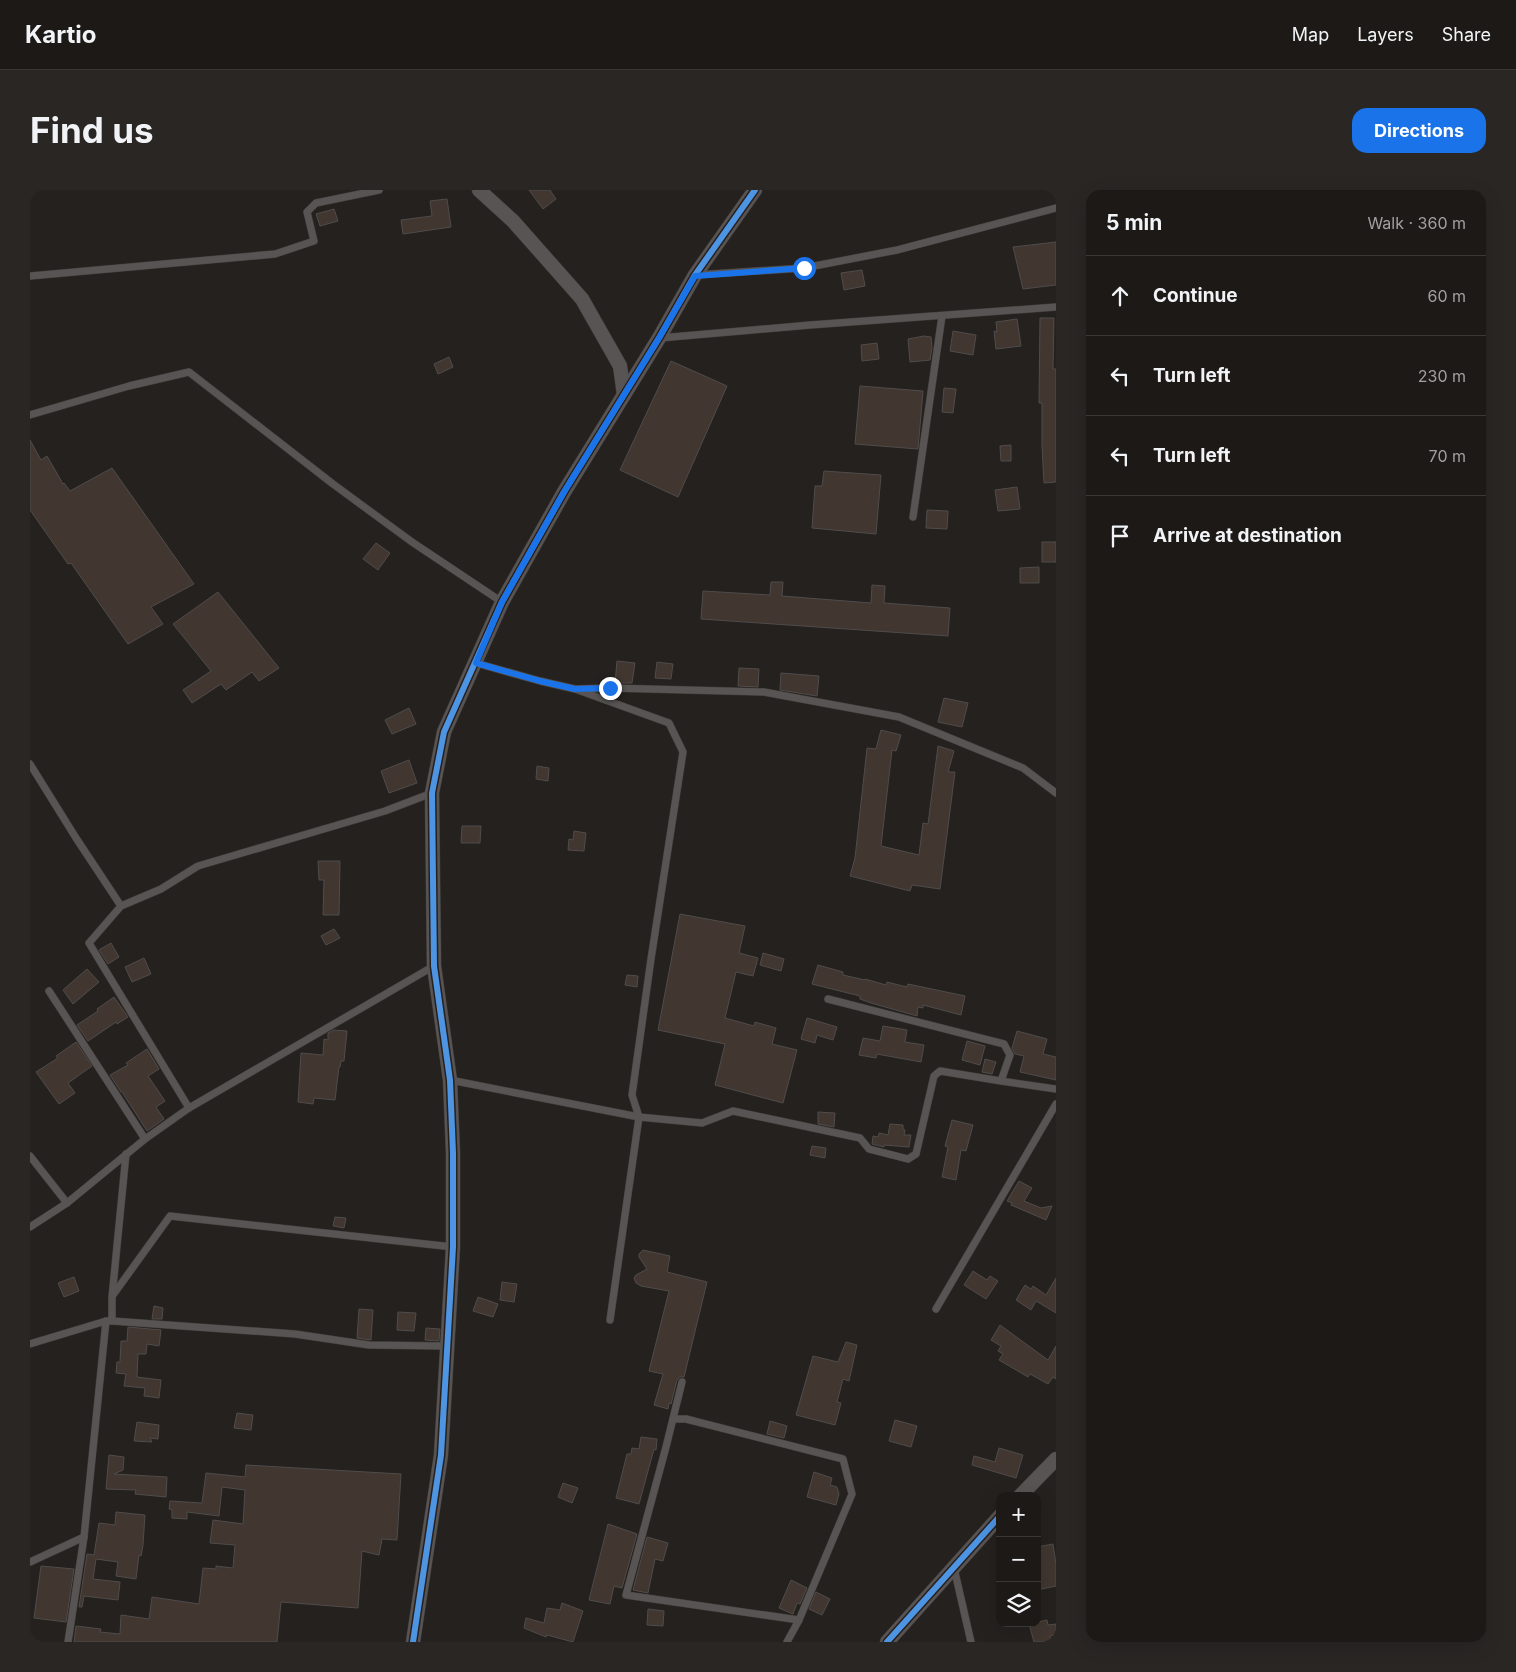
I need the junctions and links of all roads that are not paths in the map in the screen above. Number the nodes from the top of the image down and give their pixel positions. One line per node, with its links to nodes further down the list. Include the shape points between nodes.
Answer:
1 (379, 190): 5 (lane, via 316,203 307,212 314,241 275,254)
2 (479, 190): 10 (street, via 513,221 582,299 620,366)
3 (755, 190): 6 (street)
4 (1056, 208): 6 (lane, via 896,250 804,268)
5 (30, 276)
6 (695, 276): 9 (street)
7 (1056, 307): 8 (lane)
8 (942, 316): 9 (lane); 12 (lane)
9 (659, 338): 10 (street)
10 (624, 394): 13 (street)
11 (30, 415): 13 (lane, via 189,372 332,484)
12 (913, 517)
13 (502, 602): 14 (street)
14 (476, 663): 15 (lane); 17 (street, via 444,732)
15 (575, 689): 18 (lane, via 764,692 899,717 1023,768); 28 (lane, via 669,723 683,752 632,1095)
16 (30, 764): 19 (lane)
17 (432, 793): 19 (lane, via 385,811 198,866 161,889); 20 (street)
18 (1056, 793)
19 (121, 906): 27 (lane, via 89,943)
20 (434, 966): 23 (street); 27 (lane)
21 (49, 991): 29 (lane)
22 (828, 999): 24 (lane, via 1004,1044 1010,1055)
23 (450, 1080): 28 (lane); 34 (street)
24 (1001, 1081): 25 (lane); 28 (lane, via 940,1071 934,1076 916,1154 908,1159 869,1149 860,1138 733,1110 702,1123)
25 (1056, 1090)
26 (1056, 1104): 36 (lane)
27 (189, 1108): 29 (lane)
28 (640, 1117): 37 (lane)
29 (145, 1139): 30 (lane)
30 (126, 1154): 32 (lane); 35 (lane)
31 (30, 1156): 32 (lane)
32 (67, 1203): 33 (lane)
33 (30, 1227)
34 (453, 1248): 35 (lane, via 170,1216); 40 (street)
35 (112, 1297): 38 (lane)
36 (936, 1309)
37 (610, 1320)
38 (109, 1321): 39 (lane); 40 (lane, via 294,1334 369,1345); 46 (lane)
39 (30, 1344)
40 (446, 1346): 51 (street, via 441,1455)
41 (682, 1382): 42 (lane)
42 (673, 1419): 49 (lane, via 686,1419 843,1459 852,1494); 49 (lane, via 626,1595)
43 (1056, 1459): 44 (street)
44 (1024, 1492)
45 (996, 1521): 48 (street)
46 (84, 1537): 47 (lane); 50 (lane)
47 (30, 1562)
48 (954, 1568): 53 (street); 54 (lane)
49 (799, 1620): 52 (lane)
50 (68, 1642)
51 (413, 1642)
52 (787, 1642)
53 (887, 1642)
54 (971, 1642)

